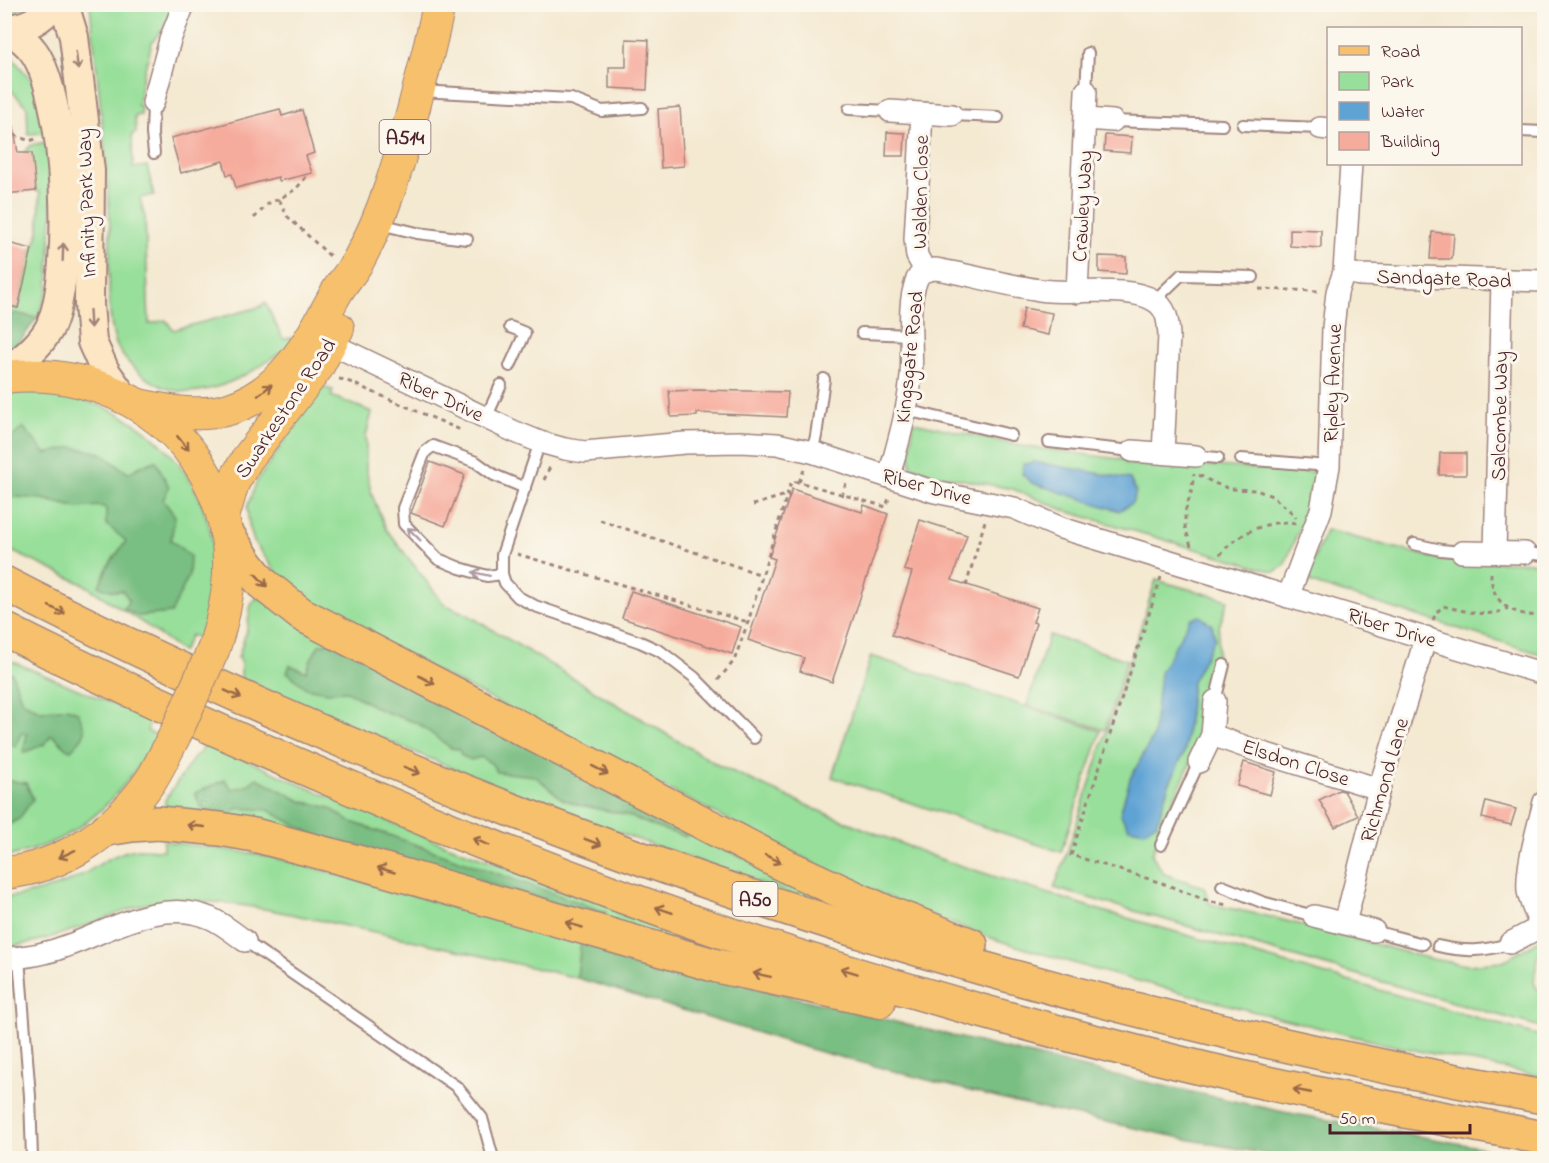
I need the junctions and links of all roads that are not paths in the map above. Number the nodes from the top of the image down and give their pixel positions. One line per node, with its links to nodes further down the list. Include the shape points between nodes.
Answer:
1 (53, 4): 5 (street, via 39,19)
2 (64, 4): 42 (street, Infinity Park Way, one-way to 42, via 74,37 90,171 92,342 105,370)
3 (184, 4): 9 (street)
4 (439, 4): 7 (main road, Swarkestone Road / A514)
5 (6, 29): 39 (street, Infinity Park Way, one-way to 5, via 38,345 59,300 65,203 58,134 42,68 34,52)
6 (1088, 54): 8 (lane)
7 (418, 91): 10 (lane, via 571,99 602,111); 25 (main road, Swarkestone Road / A514)
8 (1086, 91): 16 (street, Crawley Way)
9 (153, 103): 23 (lane)
10 (642, 108)
11 (849, 109): 12 (lane)
12 (890, 111): 13 (street, Walden Close)
13 (922, 113): 14 (street, Walden Close); 27 (street, Walden Close, via 915,239 917,256)
14 (952, 115): 15 (lane)
15 (998, 117)
16 (1086, 119): 17 (street, Crawley Way); 32 (street, Crawley Way)
17 (1113, 121): 18 (lane)
18 (1222, 124)
19 (1243, 125): 20 (lane)
20 (1324, 128)
21 (1522, 131): 22 (lane)
22 (1545, 132)
23 (154, 153)
24 (1351, 165): 28 (street, Ripley Avenue)
25 (376, 223): 26 (lane); 37 (main road, Swarkestone Road / A514, via 346,262 351,295)
26 (467, 239)
27 (925, 270): 32 (street, Kingsgate Road); 36 (street, Kingsgate Road, via 918,276 914,289)
28 (1344, 272): 30 (street, Sandgate Road, via 1360,276); 54 (street, Ripley Avenue, via 1337,292 1333,328)
29 (1253, 277): 33 (lane, via 1181,274)
30 (1502, 280): 31 (street, Sandgate Road); 60 (street, Salcombe Way)
31 (1545, 281)
32 (1077, 293): 33 (street, Kingsgate Road, via 1130,292)
33 (1155, 300): 50 (street, via 1168,316 1169,335)
34 (510, 327): 38 (lane, via 525,333)
35 (862, 333): 36 (lane)
36 (911, 335): 43 (street, Kingsgate Road)
37 (322, 340): 42 (main road, Swarkestone Road / A514, one-way to 37, via 172,412 212,412 237,406 267,388); 44 (street, Riber Drive); 57 (main road, Swarkestone Road / A514, via 306,384 233,483)
38 (510, 366)
39 (4, 376): 42 (main road, via 66,378)
40 (824, 379): 49 (lane)
41 (501, 385): 44 (lane)
42 (131, 400): 57 (main road, one-way to 57, via 160,421 191,454 205,473)
43 (906, 410): 45 (lane); 55 (street, Kingsgate Road)
44 (486, 418): 46 (street, Riber Drive)
45 (1011, 435)
46 (540, 442): 49 (street, Riber Drive, via 585,452 741,442 777,444); 56 (lane)
47 (1049, 442): 48 (lane)
48 (1132, 451): 50 (street)
49 (812, 452): 55 (street, Riber Drive)
50 (1163, 453): 51 (street)
51 (1196, 456): 52 (lane)
52 (1218, 458)
53 (1241, 459): 54 (lane)
54 (1329, 466): 64 (street, Ripley Avenue, via 1322,510)
55 (889, 486): 64 (street, Riber Drive, via 1014,508 1061,528)
56 (525, 488): 62 (lane, via 502,555); 62 (lane, one-way to 56, via 488,576 438,559 404,524 403,508 424,453 433,446 476,462 494,475)
57 (225, 525): 75 (main road, bridge, via 229,578 214,648 151,779); 88 (highway, one-way to 88, via 262,583 301,614 786,866 935,932 1150,1002)
58 (1414, 544): 59 (lane)
59 (1462, 552): 60 (street)
60 (1493, 552): 61 (street)
61 (1535, 554)
62 (502, 574): 71 (lane, via 518,597 535,606 660,651 685,670)
63 (4, 584): 88 (highway, A50, one-way to 88, via 266,708 500,806 638,858 970,966)
64 (1288, 597): 66 (street, Riber Drive)
65 (4, 628): 89 (highway, A50, one-way to 65, via 1016,1021 758,943 504,852 230,736)
66 (1426, 637): 68 (street, Riber Drive); 73 (street, Richmond Lane)
67 (1224, 665): 69 (lane)
68 (1545, 674)
69 (1215, 701): 70 (street)
70 (1212, 735): 72 (street); 73 (street, Elsdon Close)
71 (754, 738)
72 (1199, 762): 76 (lane)
73 (1379, 789): 80 (street, Richmond Lane)
74 (1545, 802): 81 (street, via 1528,872 1531,904)
75 (107, 829): 77 (main road, one-way to 77, via 52,861); 89 (highway, one-way to 75, via 994,1028 717,966 254,835 158,823)
76 (1161, 845)
77 (4, 873)
78 (1222, 886): 79 (lane)
79 (1314, 916): 80 (street)
80 (1345, 923): 82 (street)
81 (1543, 926): 84 (street)
82 (1374, 931): 85 (lane)
83 (245, 940): 87 (street, via 209,918 166,911 69,945); 93 (lane, via 457,1087 483,1118)
84 (1510, 943): 86 (lane, via 1480,951)
85 (1423, 944)
86 (1438, 946)
87 (12, 958): 92 (lane, via 30,1096)
88 (1239, 1036): 90 (highway, A50)
89 (1148, 1056): 91 (highway, A50, one-way to 89)
90 (1545, 1097)
91 (1545, 1138)
92 (32, 1158)
93 (493, 1158)

